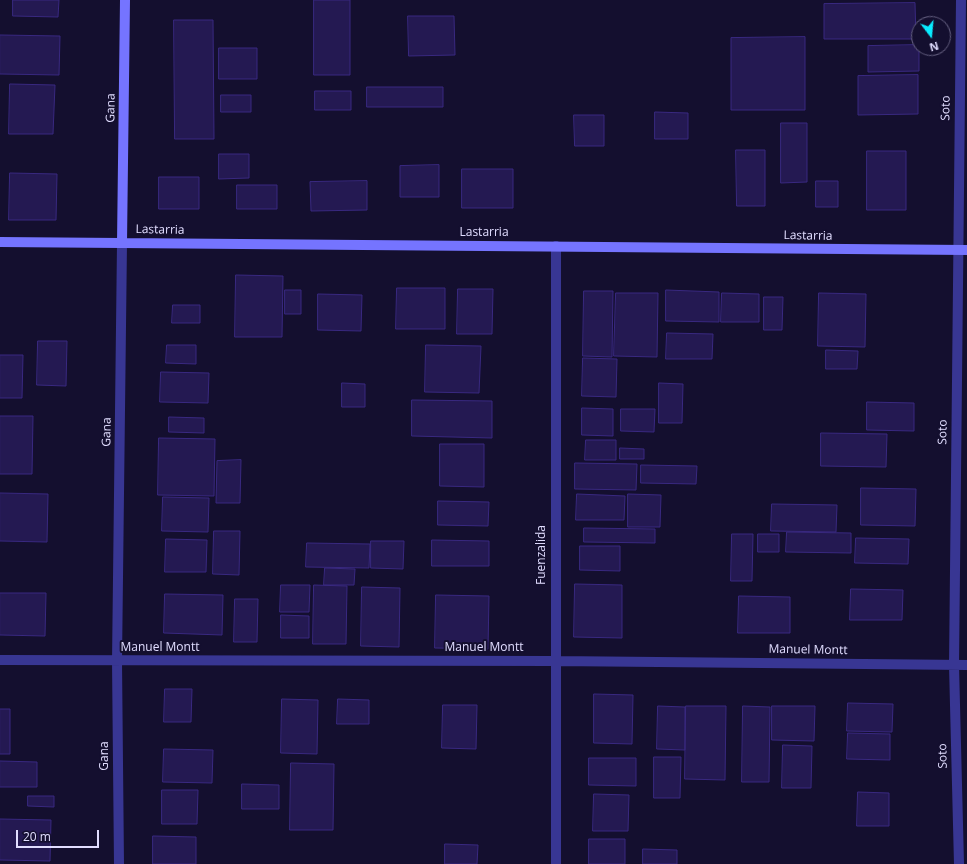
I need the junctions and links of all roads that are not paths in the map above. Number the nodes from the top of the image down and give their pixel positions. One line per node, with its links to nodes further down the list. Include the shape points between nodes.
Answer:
1 (125, 0): 4 (main road, Gana)
2 (961, 0): 6 (street, Soto)
3 (0, 242): 4 (main road, Lastarria)
4 (122, 242): 5 (main road, Lastarria); 8 (street, Gana)
5 (556, 246): 6 (main road, Lastarria); 9 (street, Fuenzalida)
6 (962, 250): 10 (street, Soto)
7 (0, 660): 8 (street, Manuel Montt)
8 (117, 661): 9 (street, Manuel Montt); 12 (street, Gana)
9 (555, 661): 10 (street, Manuel Montt); 13 (street, Fuenzalida)
10 (954, 665): 11 (street, Manuel Montt); 14 (street, Soto)
11 (967, 665)
12 (119, 864)
13 (556, 864)
14 (959, 864)

